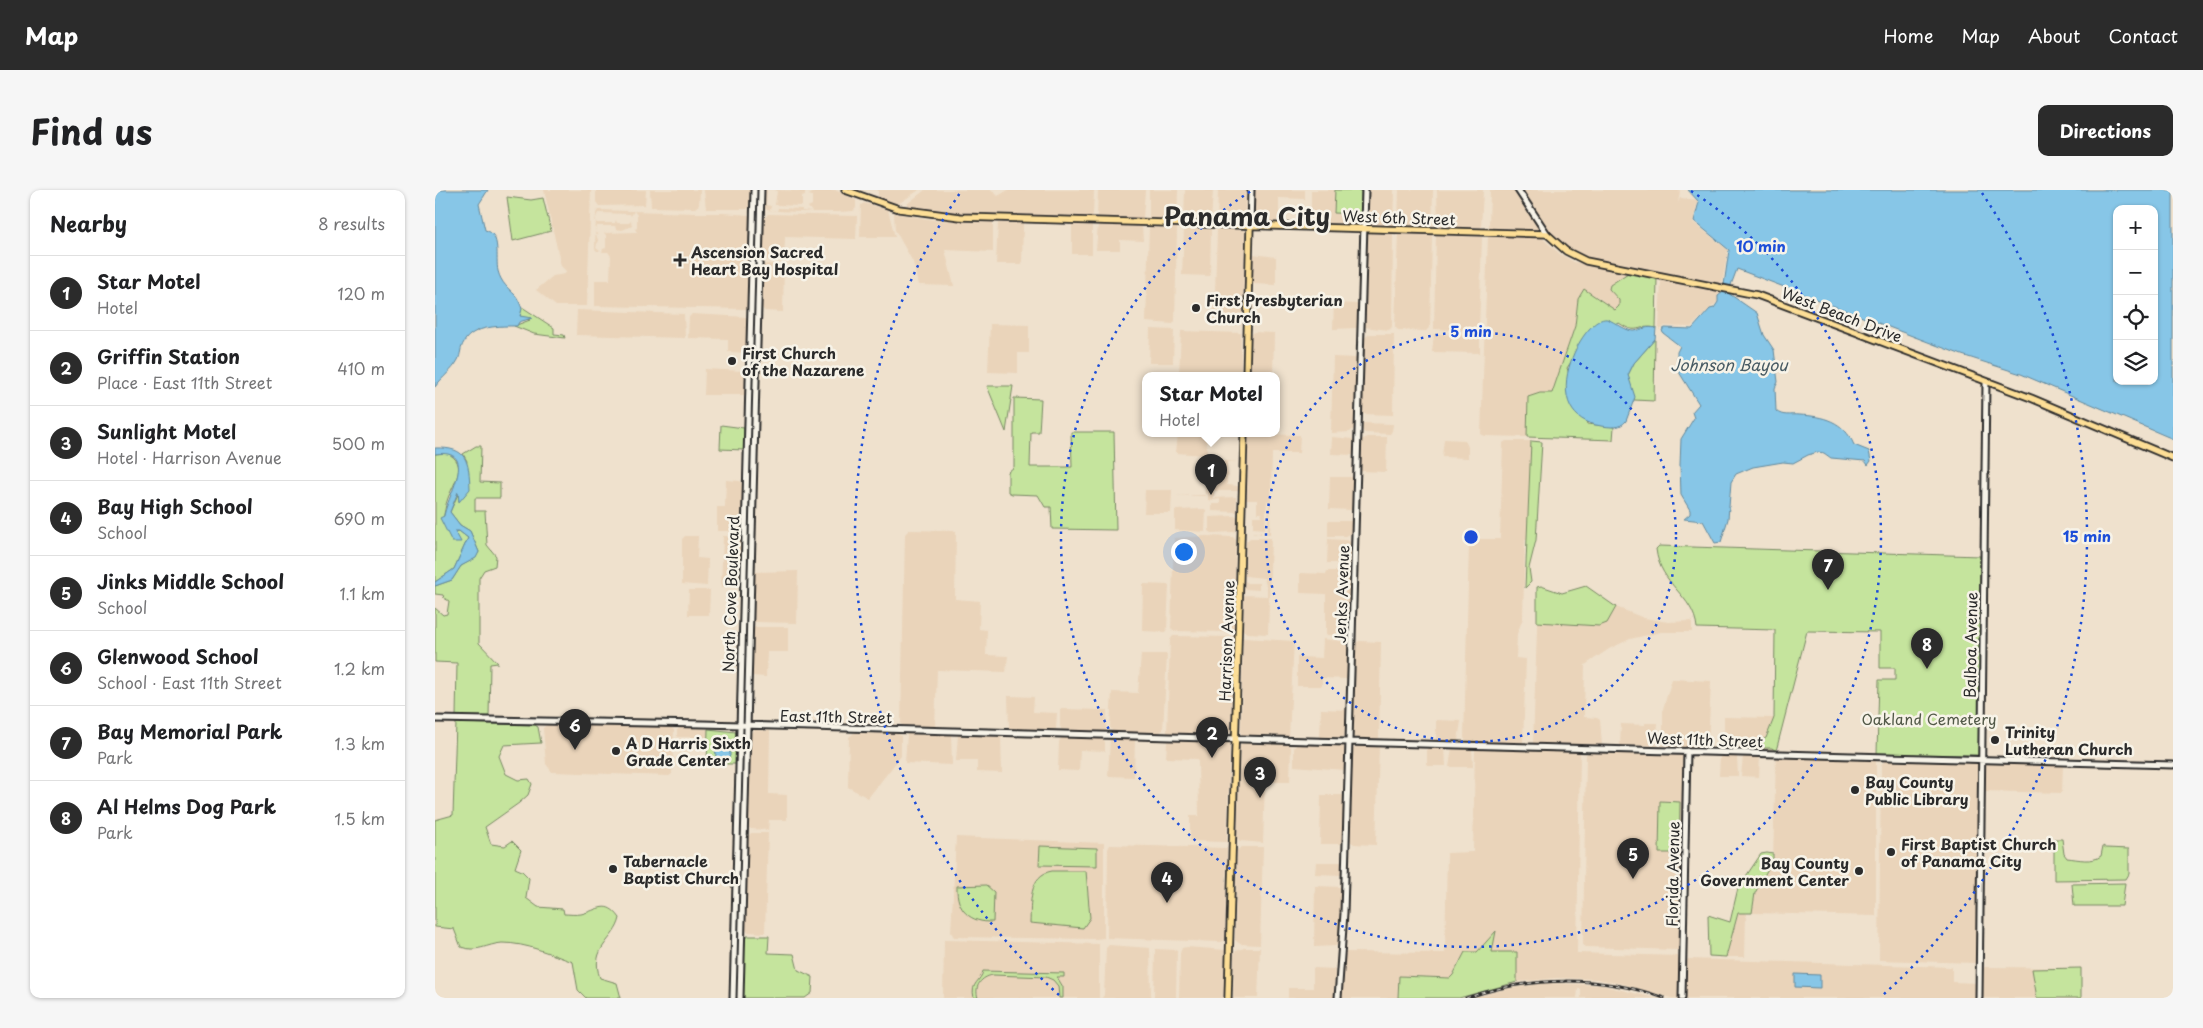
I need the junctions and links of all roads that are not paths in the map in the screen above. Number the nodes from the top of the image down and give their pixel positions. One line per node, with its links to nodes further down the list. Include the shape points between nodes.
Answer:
1 (754, 190): 10 (main road, North Cove Boulevard)
2 (761, 190): 11 (main road, North Cove Boulevard)
3 (845, 190): 7 (main road, West 6th Street, via 892,208 926,214)
4 (1251, 190): 7 (main road)
5 (1365, 190): 8 (main road, Jenks Avenue)
6 (1518, 190): 9 (main road, West Beach Drive)
7 (1250, 226): 8 (main road, West 6th Street); 12 (main road)
8 (1363, 229): 9 (main road, West 6th Street); 30 (main road, Jenks Avenue)
9 (1547, 234): 13 (main road, West Beach Drive, via 1566,251 1586,261 1756,294)
10 (751, 348): 11 (main road); 14 (main road, North Cove Boulevard)
11 (757, 371): 15 (main road, North Cove Boulevard)
12 (1246, 372)
13 (1986, 382): 19 (main road, West Beach Drive, via 2055,407); 32 (main road, Balboa Avenue)
14 (749, 385): 15 (main road); 16 (main road, North Cove Boulevard)
15 (755, 417): 18 (main road, North Cove Boulevard)
16 (748, 424): 18 (main road); 20 (main road, North Cove Boulevard)
17 (1244, 437): 29 (main road, Harrison Avenue)
18 (754, 457): 21 (main road, North Cove Boulevard)
19 (2173, 458)
20 (746, 491): 21 (main road); 22 (main road, North Cove Boulevard)
21 (752, 525): 23 (main road, North Cove Boulevard)
22 (745, 534): 23 (main road); 24 (main road, North Cove Boulevard)
23 (750, 568): 25 (main road, North Cove Boulevard)
24 (743, 589): 25 (main road); 27 (main road, North Cove Boulevard)
25 (749, 625): 28 (main road, North Cove Boulevard)
26 (435, 719): 27 (main road, East 11th Street)
27 (739, 726): 28 (main road, East 11th Street); 34 (main road, North Cove Boulevard)
28 (746, 726): 29 (main road, East 11th Street); 35 (main road, North Cove Boulevard)
29 (1236, 738): 30 (main road, West 11th Street); 36 (main road, Harrison Avenue)
30 (1349, 741): 31 (main road, West 11th Street); 37 (main road, Jenks Avenue)
31 (1687, 751): 32 (main road, West 11th Street); 38 (main road, Florida Avenue)
32 (1982, 760): 33 (main road, West 11th Street); 39 (main road, Balboa Avenue)
33 (2173, 765)
34 (733, 998)
35 (740, 998)
36 (1228, 998)
37 (1338, 998)
38 (1682, 998)
39 (1979, 998)

